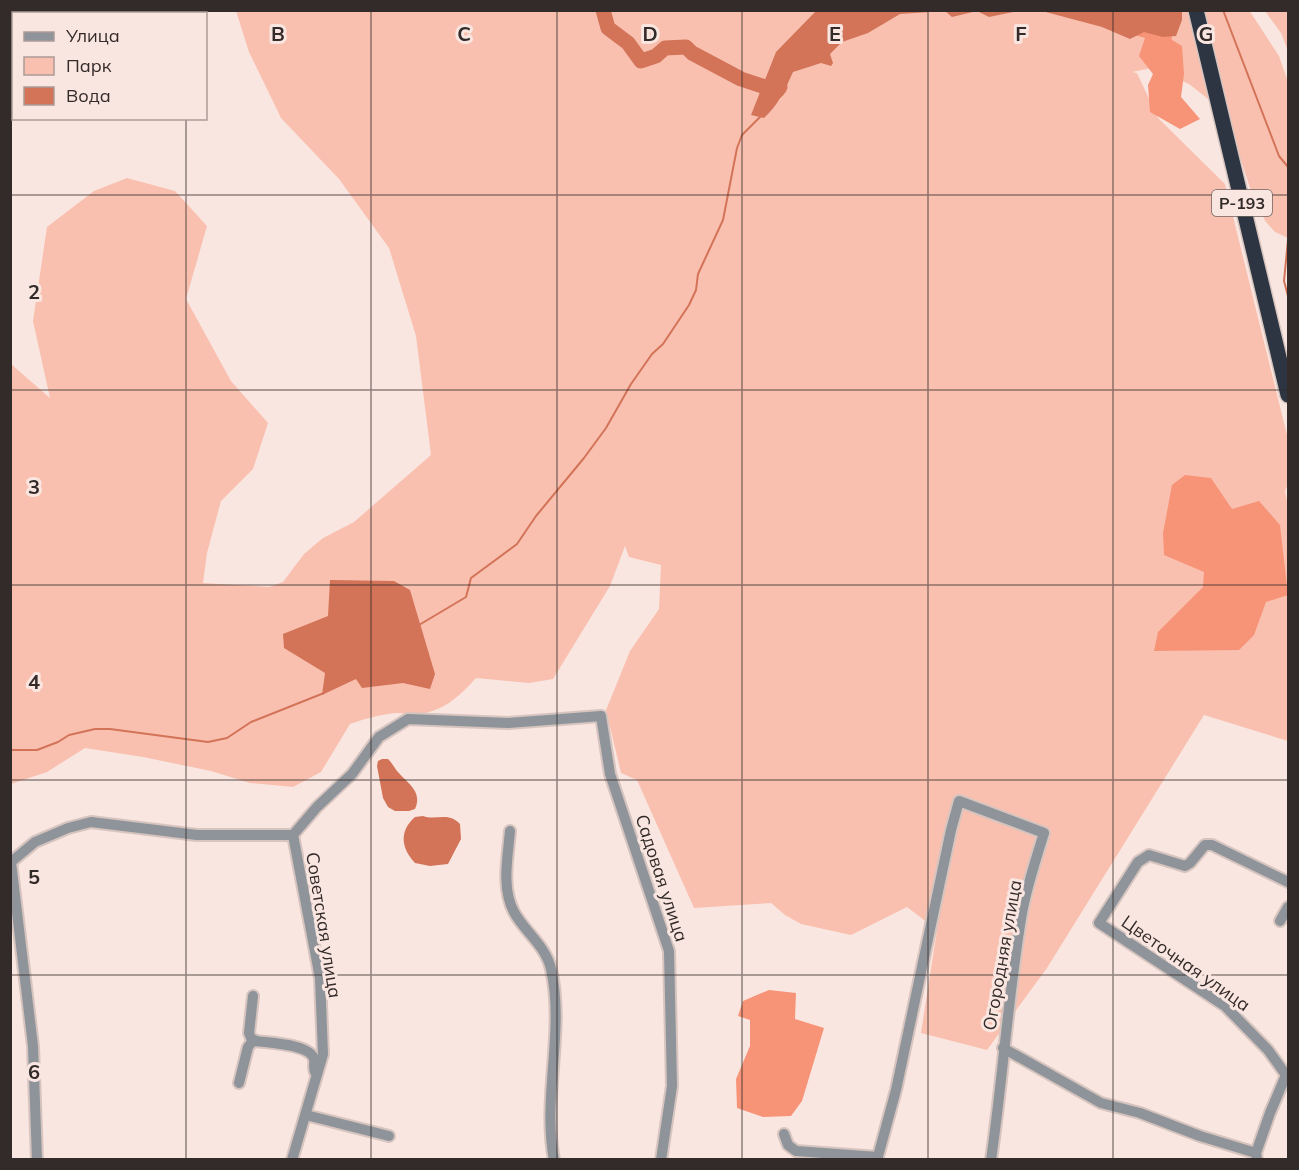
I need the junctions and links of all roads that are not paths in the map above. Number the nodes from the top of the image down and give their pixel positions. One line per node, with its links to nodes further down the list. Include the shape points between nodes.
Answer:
1 (1196, 10): 2 (highway, Р-193)
2 (1288, 395)
3 (510, 831): 21 (street, via 508,894 513,912 551,967 555,1021 550,1131)
4 (293, 836): 5 (street, via 196,835 92,822 35,843); 12 (street, Советская улица, via 320,978 323,1054); 22 (street, Садовая улица, via 352,774 379,737 408,719 508,723 601,716 610,774 669,951 672,1086)
5 (11, 862): 19 (street, via 33,1046)
6 (1288, 882): 17 (street, Цветочная улица, via 1212,845 1205,845 1185,866 1149,855 1138,862 1098,923 1225,1006 1274,1058 1286,1076)
7 (1288, 907): 8 (street)
8 (1280, 921)
9 (253, 996): 10 (street, via 249,1033)
10 (256, 1041): 12 (street, via 309,1052); 13 (street, via 248,1047)
11 (1003, 1048): 17 (street, via 1101,1103 1140,1113); 18 (street, Огородняя улица, via 1023,911 1044,833 959,801); 23 (street, Огородняя улица)
12 (317, 1075): 14 (street, Советская улица)
13 (239, 1083)
14 (306, 1115): 16 (street); 20 (street, Советская улица)
15 (784, 1134): 18 (street, via 788,1145 796,1151)
16 (389, 1136)
17 (1257, 1156)
18 (878, 1158)
19 (38, 1160)
20 (292, 1160)
21 (554, 1160)
22 (661, 1160)
23 (991, 1160)

